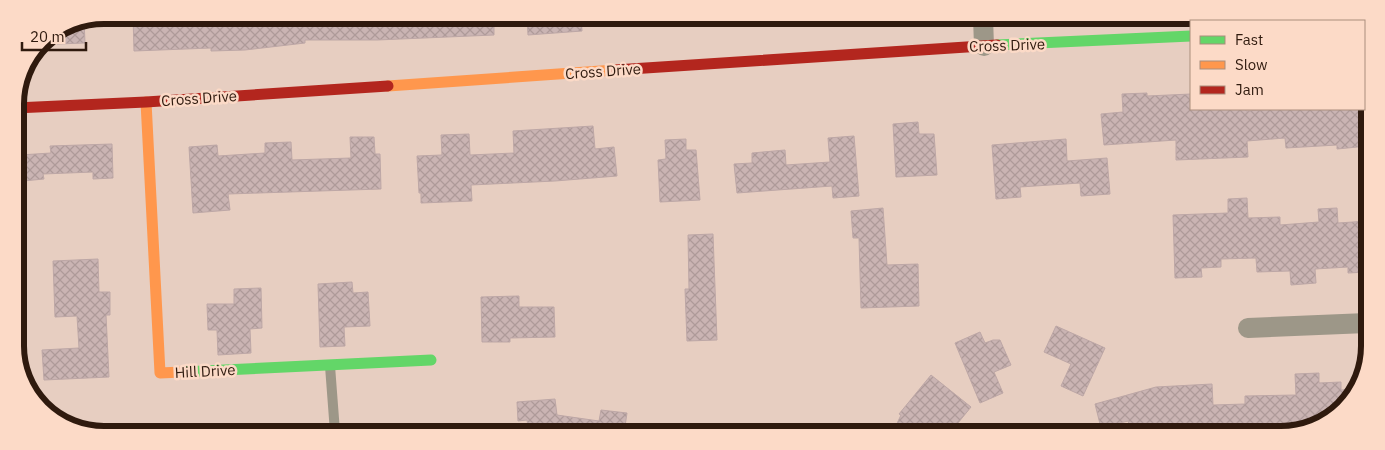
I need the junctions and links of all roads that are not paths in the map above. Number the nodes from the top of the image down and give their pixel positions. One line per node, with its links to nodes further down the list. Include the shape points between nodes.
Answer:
1 (983, 24): 3 (street)
2 (1190, 36): 3 (street, Cross Drive)
3 (984, 46): 4 (street, Cross Drive)
4 (146, 102): 5 (street, Cross Drive); 9 (street, Hill Drive, via 160,373)
5 (24, 108)
6 (1361, 323): 7 (street)
7 (1248, 328)
8 (431, 360): 9 (street, Hill Drive)
9 (330, 365): 10 (lane)
10 (334, 426)

